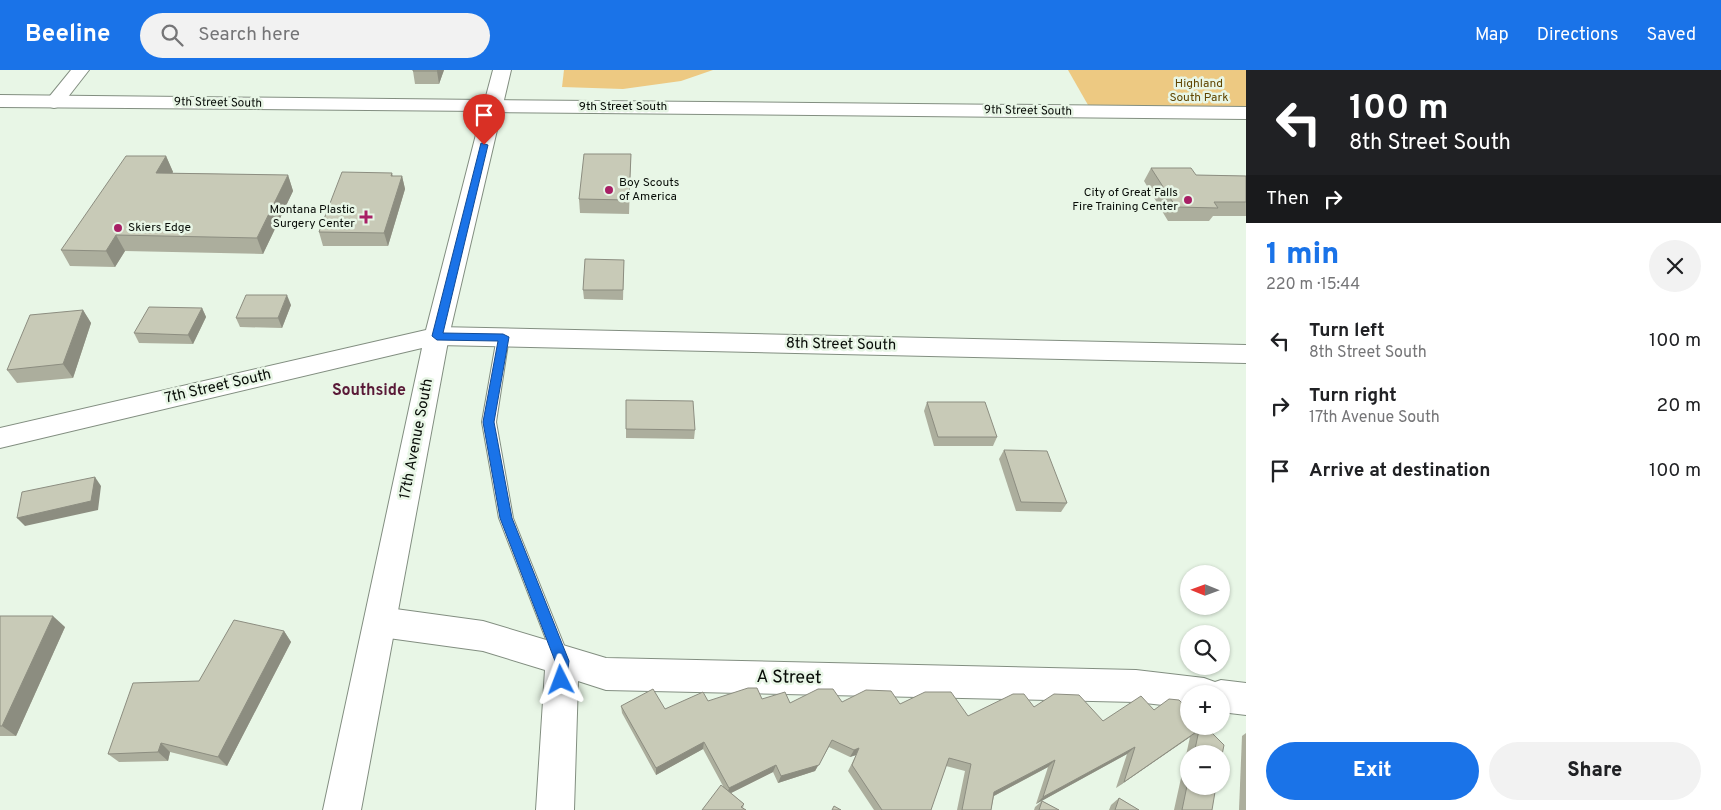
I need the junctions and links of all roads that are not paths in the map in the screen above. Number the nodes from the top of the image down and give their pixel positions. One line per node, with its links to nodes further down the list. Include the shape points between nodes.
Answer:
1 (80, 70): 4 (street)
2 (502, 70): 5 (street, 17th Avenue South)
3 (0, 101): 4 (street, 9th Street South)
4 (54, 102): 5 (street, 9th Street South)
5 (494, 106): 6 (street, 9th Street South); 7 (street, 17th Avenue South)
6 (1246, 113)
7 (437, 336): 8 (street, 8th Street South); 10 (street, 7th Street South); 11 (street, 17th Avenue South)
8 (503, 337): 9 (street, 8th Street South); 12 (lane, via 489,422 502,498 506,518)
9 (1246, 354)
10 (0, 438)
11 (381, 622): 12 (street, A Street, via 483,636); 16 (street, 17th Avenue South)
12 (562, 661): 13 (street, A Street, via 606,674 1136,686); 17 (street)
13 (1180, 691)
14 (1230, 697): 15 (street)
15 (1246, 699)
16 (342, 810)
17 (555, 810)

